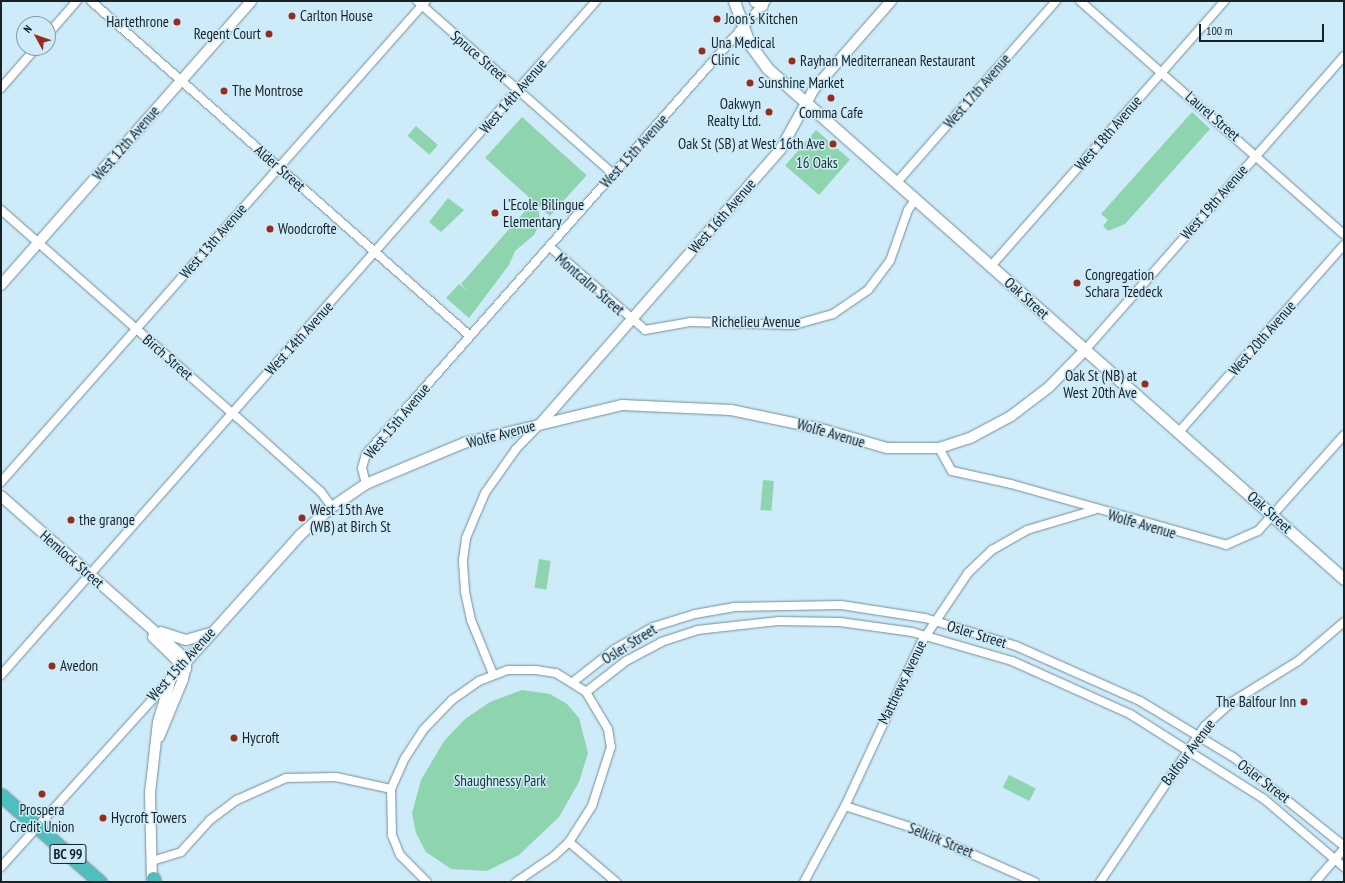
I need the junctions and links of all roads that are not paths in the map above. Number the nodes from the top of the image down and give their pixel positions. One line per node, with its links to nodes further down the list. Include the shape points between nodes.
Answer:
1 (77, 1): 12 (street)
2 (91, 1): 17 (street, Alder Street)
3 (251, 1): 17 (street, West 12th Avenue)
4 (596, 1): 19 (street, West 14th Avenue)
5 (734, 1): 13 (main road, Oak Street)
6 (891, 1): 20 (street, West 16th Avenue, via 826,74)
7 (1056, 1): 24 (street, West 17th Avenue)
8 (1080, 1): 16 (street, Laurel Street)
9 (1225, 1): 16 (street, West 18th Avenue)
10 (422, 2): 19 (street, Spruce Street); 22 (street, West 13th Avenue)
11 (761, 2): 13 (street, West 15th Avenue)
12 (56, 25)
13 (743, 27): 20 (main road, Oak Street, via 760,61); 23 (street, West 15th Avenue)
14 (29, 56): 18 (street)
15 (1344, 56): 21 (street, West 19th Avenue)
16 (1162, 72): 21 (street, Laurel Street); 32 (street, West 18th Avenue)
17 (181, 81): 22 (street, Alder Street); 28 (street, West 12th Avenue)
18 (1, 88)
19 (518, 90): 23 (street, Spruce Street); 31 (street, West 14th Avenue)
20 (806, 102): 24 (main road, Oak Street); 34 (street, West 16th Avenue, via 780,150)
21 (1256, 154): 27 (street, Laurel Street); 37 (street, West 19th Avenue)
22 (278, 167): 31 (street, Alder Street); 35 (street, West 13th Avenue)
23 (613, 174): 30 (street, West 15th Avenue)
24 (898, 181): 25 (main road, Oak Street)
25 (916, 198): 32 (main road, Oak Street); 34 (street, Richelieu Avenue, via 880,276 848,305 816,321 794,325 692,322 648,331)
26 (1, 210): 28 (street, Birch Street)
27 (1344, 234): 29 (street)
28 (39, 243): 33 (street, West 12th Avenue); 35 (street, Birch Street)
29 (1344, 245): 40 (street, West 20th Avenue)
30 (550, 247): 34 (street, Montcalm Street); 36 (street, West 15th Avenue)
31 (376, 252): 36 (street, Alder Street); 38 (street, West 14th Avenue)
32 (991, 266): 37 (main road, Oak Street)
33 (1, 285)
34 (631, 320): 39 (street, West 16th Avenue)
35 (136, 329): 38 (street, Birch Street); 43 (street, West 13th Avenue)
36 (470, 336): 44 (street, West 15th Avenue, via 366,454 362,468)
37 (1084, 350): 40 (main road, Oak Street); 42 (street, via 1049,387 1012,416 970,438)
38 (232, 413): 46 (street, Birch Street, via 321,492); 49 (street, West 14th Avenue)
39 (541, 423): 42 (street, Wolfe Avenue, via 604,407 676,405 778,419 887,448); 44 (street, Wolfe Avenue, via 436,453); 58 (street, via 516,449 485,493 466,538 463,560 465,591 473,626)
40 (1179, 432): 48 (main road, Oak Street)
41 (1344, 435): 48 (street, Wolfe Avenue)
42 (939, 448): 47 (street, Wolfe Avenue, via 952,471 1011,484)
43 (1, 482)
44 (366, 484): 46 (street, West 15th Avenue)
45 (1, 496): 49 (street, Hemlock Street)
46 (332, 507): 55 (street, West 15th Avenue, via 278,557)
47 (1094, 510): 48 (street, Wolfe Avenue, via 1226,546 1251,536); 51 (street, Matthews Avenue, via 1027,530 992,550 968,574)
48 (1273, 515): 50 (main road, Oak Street)
49 (90, 575): 52 (street, Hemlock Street); 59 (street, West 14th Avenue)
50 (1344, 579)
51 (934, 621): 56 (street, Matthews Avenue); 61 (street, Osler Street, via 841,605 740,607 703,612 653,627 615,649); 63 (street, Osler Street, via 1016,646 1089,676)
52 (143, 622): 54 (street, Hemlock Street); 57 (street, Hemlock Street)
53 (1344, 622): 63 (street, Balfour Avenue, via 1298,661 1222,709)
54 (157, 631): 55 (street, via 186,640); 57 (street, Hemlock Street)
55 (210, 633): 57 (street, West 15th Avenue)
56 (924, 636): 62 (street, Osler Street, via 840,622 778,621 697,630 661,642 626,661); 65 (street, Osler Street, via 1012,661 1074,687); 68 (street, Matthews Avenue)
57 (185, 664): 60 (street, West 15th Avenue); 64 (street)
58 (493, 674): 61 (street, via 536,670 556,673); 66 (street, via 452,700 423,730)
59 (1, 675)
60 (171, 679): 64 (street, via 158,722); 69 (street, West 15th Avenue)
61 (573, 682): 62 (street)
62 (586, 692): 70 (street, via 608,729 611,748 592,806)
63 (1198, 735): 65 (street, Balfour Avenue); 71 (street, Osler Street, via 1274,787)
64 (159, 737): 73 (street, via 150,793)
65 (1189, 748): 72 (street, Osler Street, via 1264,799); 83 (street, Balfour Avenue)
66 (391, 789): 73 (street, via 336,777 286,778 258,788 223,809 176,855); 78 (street, via 392,835 400,855)
67 (1, 795): 69 (highway, BC 99)
68 (845, 806): 81 (street, Matthews Avenue); 82 (street, Selkirk Street, via 913,828)
69 (37, 827): 74 (street, West 15th Avenue); 77 (highway, BC 99)
70 (569, 842): 79 (street, via 554,856); 80 (street)
71 (1344, 847): 72 (street)
72 (1335, 859): 75 (street, Osler Street); 84 (street)
73 (152, 861): 76 (street)
74 (1, 867)
75 (1344, 867)
76 (153, 881)
77 (100, 882)
78 (427, 882)
79 (516, 882)
80 (616, 882)
81 (804, 882)
82 (1035, 882)
83 (1100, 882)
84 (1315, 882)

